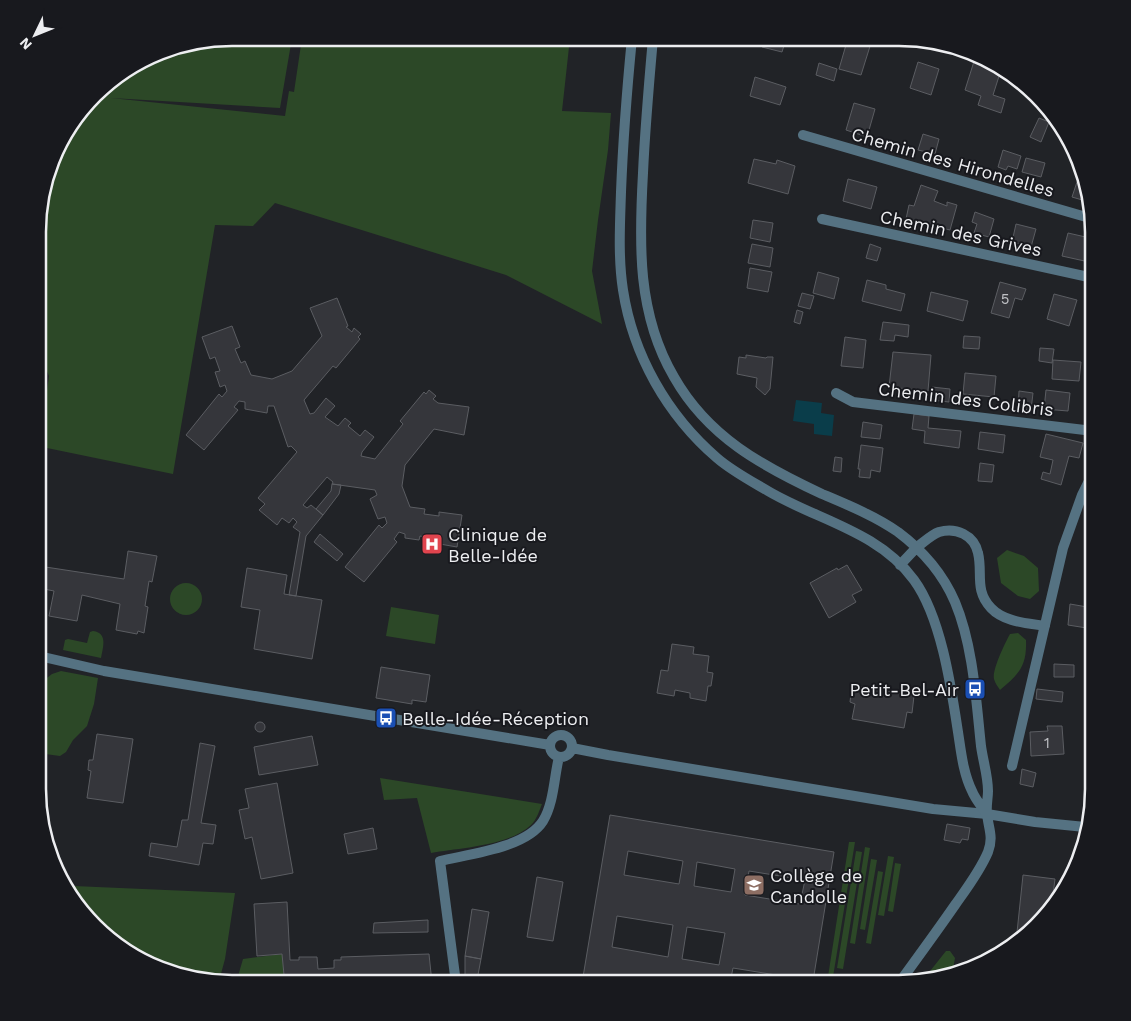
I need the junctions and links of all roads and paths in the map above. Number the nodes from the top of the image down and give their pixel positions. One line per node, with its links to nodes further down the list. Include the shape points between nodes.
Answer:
1 (631, 46): 11 (street, via 622,168 621,264 628,316 639,351 654,380 674,413 718,460 776,496 866,538)
2 (652, 46): 10 (street, via 640,221 641,271 648,313 673,377 711,425 758,463 875,518)
3 (803, 135): 4 (street, Chemin des Hirondelles)
4 (1084, 216)
5 (822, 219): 6 (street, Chemin des Grives)
6 (1085, 276)
7 (836, 393): 8 (street, Chemin des Colibris, via 853,402)
8 (1085, 430)
9 (1085, 491): 12 (street, via 1063,548)
10 (917, 547): 11 (street); 12 (street, via 938,532 961,532 970,538 979,554 981,590 991,608 1007,618); 18 (street, via 946,584 962,623 975,689 988,788)
11 (900, 564): 18 (street, via 923,595 935,624 962,760 972,791)
12 (1045, 626): 17 (street)
13 (46, 658): 14 (street, via 131,676)
14 (550, 745): 15 (street, via 554,737 564,735 570,739); 16 (street, via 553,754)
15 (572, 748): 16 (street, via 566,756); 18 (street, via 933,809)
16 (559, 757): 21 (street, via 548,810 536,829 515,842 440,861)
17 (1012, 766)
18 (987, 814): 19 (street); 20 (street, via 991,841 979,870)
19 (1081, 827)
20 (905, 974)
21 (455, 975)

